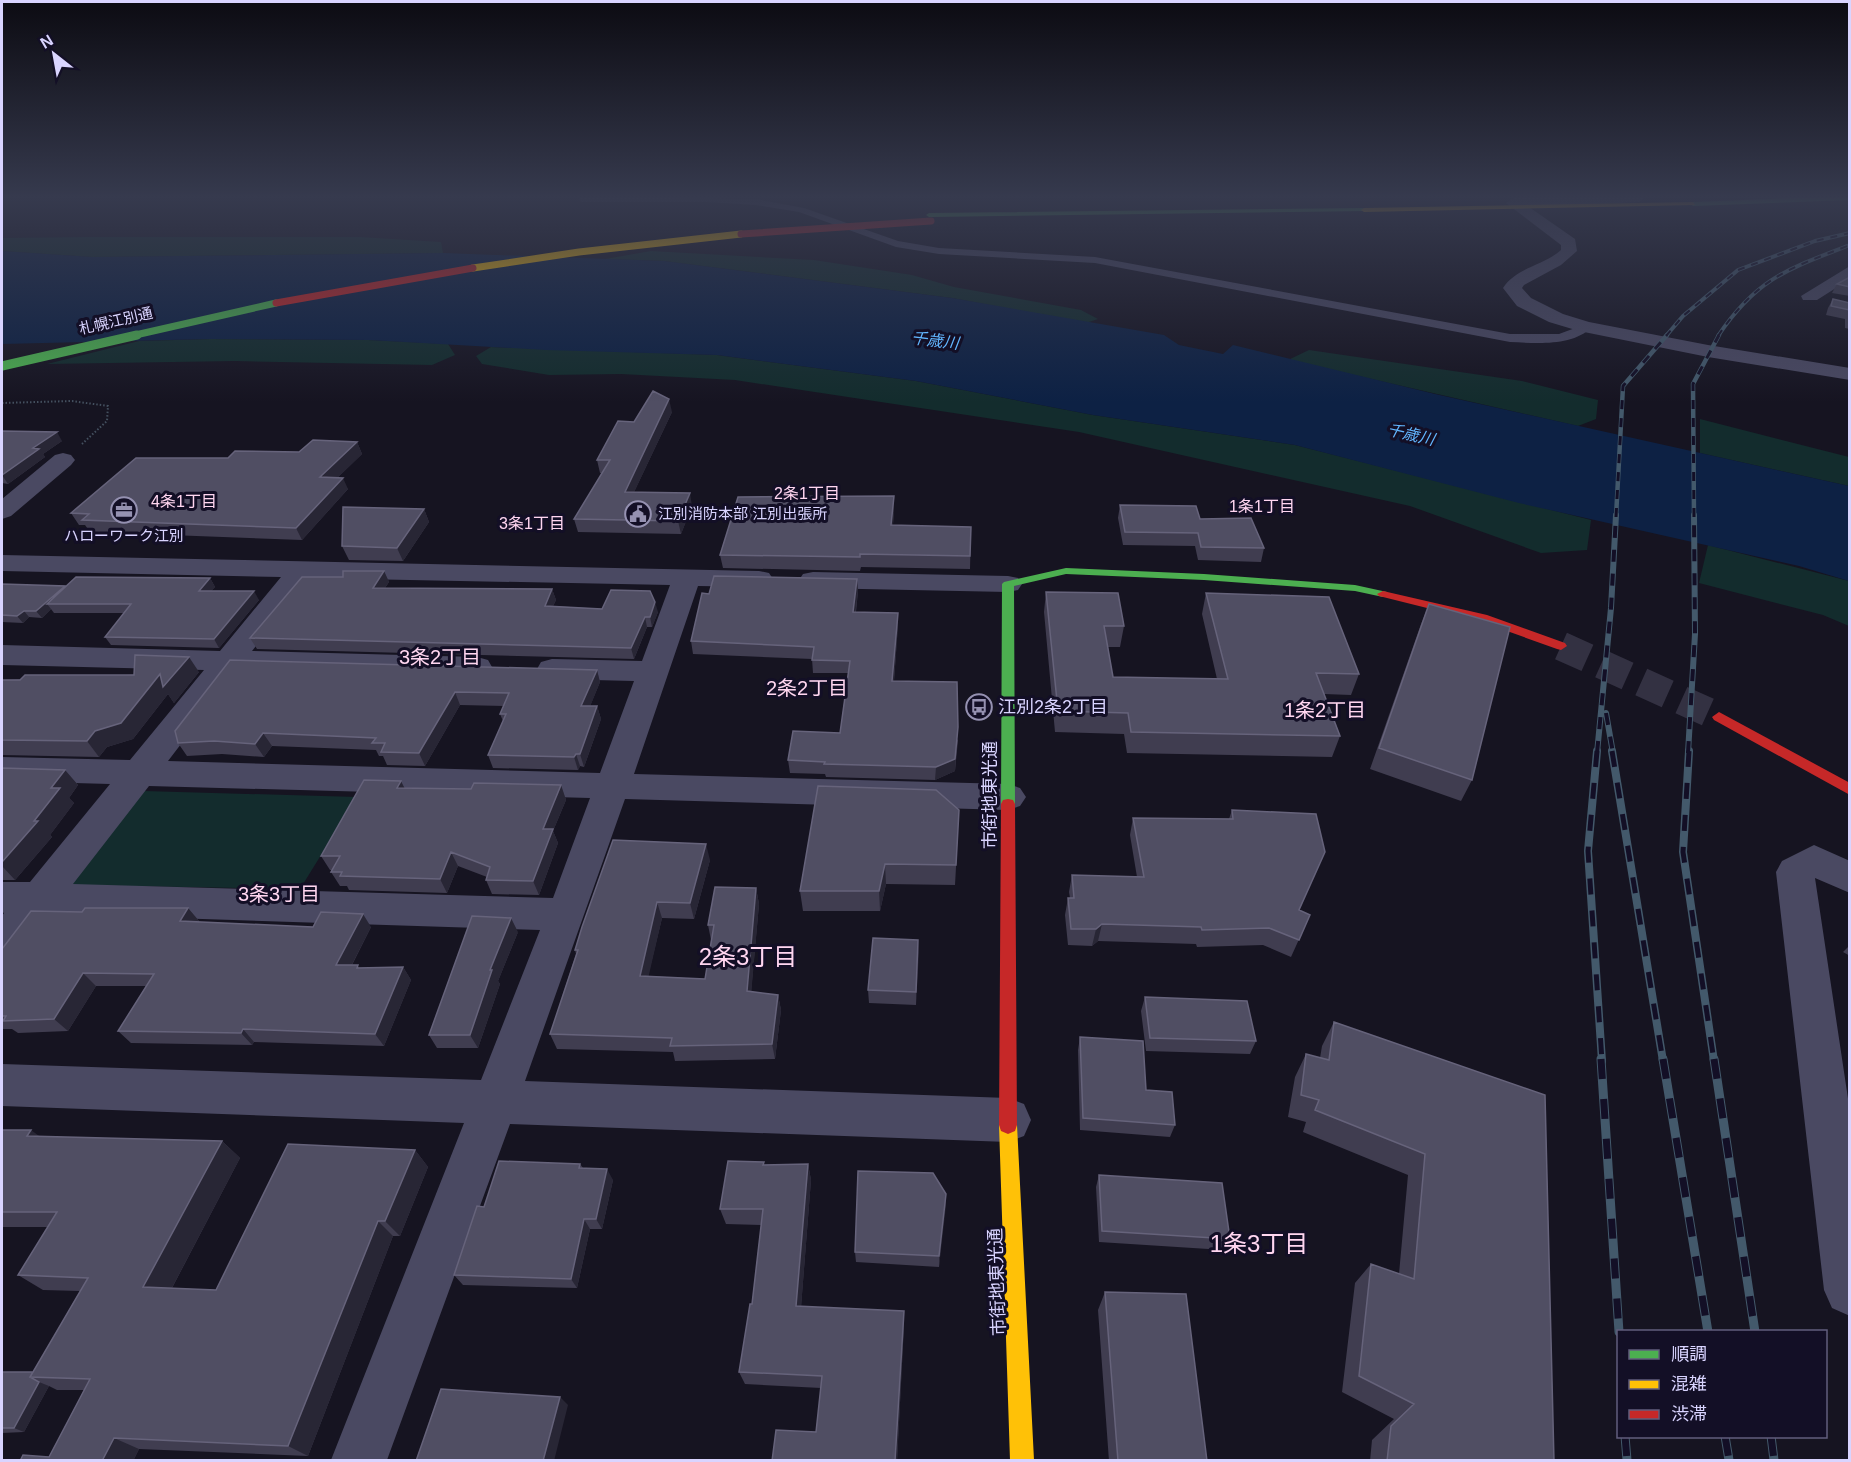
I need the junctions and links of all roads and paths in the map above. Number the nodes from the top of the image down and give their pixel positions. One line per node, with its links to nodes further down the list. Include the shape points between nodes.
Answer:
1 (449, 265): 8 (main road, 札幌江別通, via 256,299)
2 (487, 265): 9 (main road, 札幌江別通, bridge, via 259,306)
3 (1123, 265): 7 (lane, via 1510,338 1547,340 1570,336)
4 (1548, 265): 7 (street, via 1520,277 1512,288 1524,302)
5 (1850, 271): 6 (street, via 1810,296)
6 (1840, 302)
7 (1586, 327): 10 (street)
8 (2, 357)
9 (2, 366)
10 (1818, 369): 11 (street); 12 (street)
11 (1850, 374)
12 (1850, 392)
13 (2, 403): 14 (path, via 72,401 108,406 107,421)
14 (63, 460): 15 (street)
15 (2, 511)
16 (2, 563): 17 (street)
17 (301, 570): 18 (street); 22 (street)
18 (687, 578): 19 (street); 23 (street)
19 (1008, 584): 20 (main road, via 1066,571 1355,588 1484,618); 29 (main road, 市街地東光通)
20 (1561, 646)
21 (2, 655): 22 (street)
22 (228, 660): 23 (street); 26 (street)
23 (654, 672): 27 (street)
24 (1719, 717): 28 (main road)
25 (2, 769): 26 (street)
26 (138, 772): 27 (street); 31 (street)
27 (614, 786): 29 (street); 32 (street)
28 (1850, 790)
29 (1008, 797): 36 (main road, 市街地東光通)
30 (1850, 878): 37 (street, via 1814,860 1795,872)
31 (20, 898): 32 (street); 33 (street)
32 (566, 915): 35 (street)
33 (2, 945)
34 (2, 1085): 35 (street)
35 (496, 1103): 36 (street); 38 (street)
36 (1008, 1120): 39 (main road, 市街地東光通)
37 (1850, 1290)
38 (358, 1461)
39 (1022, 1461)

